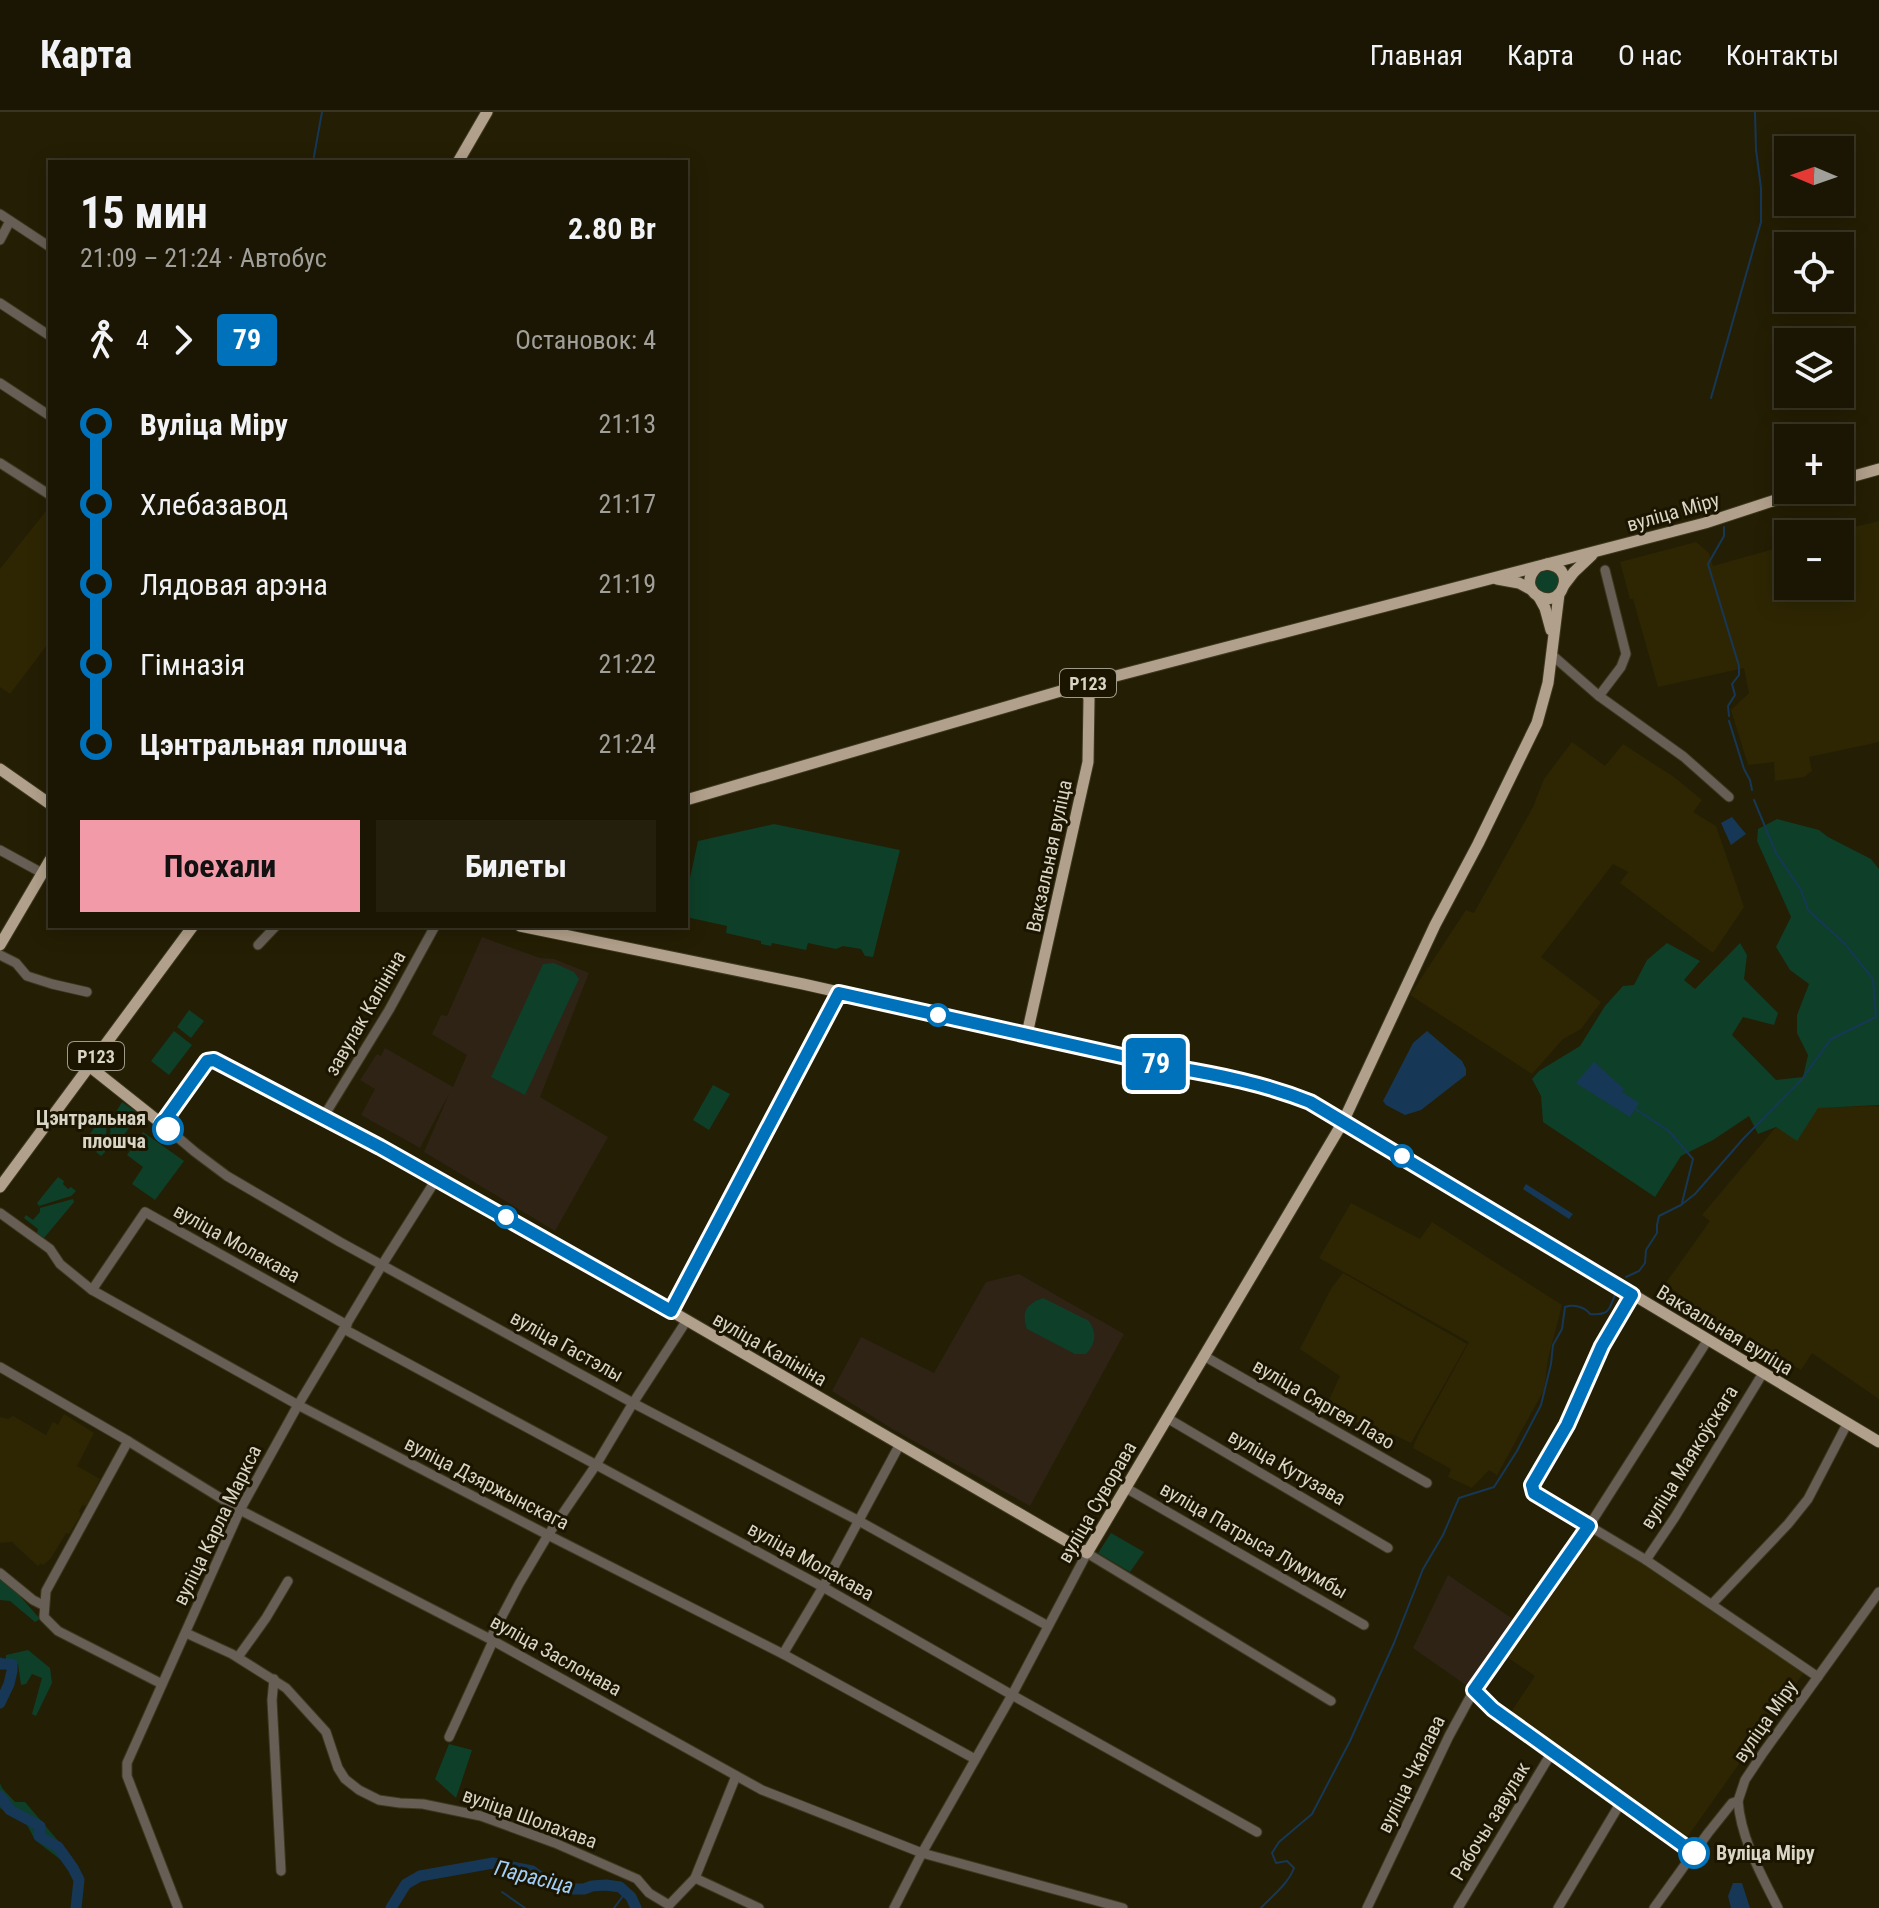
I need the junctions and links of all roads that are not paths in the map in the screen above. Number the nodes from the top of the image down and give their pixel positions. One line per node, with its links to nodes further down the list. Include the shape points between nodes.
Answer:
1 (487, 112): 2 (main road)
2 (459, 160)
3 (0, 214): 4 (street)
4 (10, 221): 5 (street); 6 (street)
5 (0, 240)
6 (48, 246)
7 (0, 303): 8 (street)
8 (48, 335)
9 (0, 383): 10 (street)
10 (48, 415)
11 (0, 463): 14 (street)
12 (1879, 469): 13 (main road)
13 (1854, 476)
14 (48, 494)
15 (1774, 500): 16 (main road, вуліца Міру / Р123)
16 (1599, 550): 17 (main road, вуліца Міру / Р123); 20 (main road)
17 (1542, 566): 19 (main road, Р123); 20 (main road, via 1552,564 1561,570); 21 (main road, via 1531,575)
18 (1605, 570): 25 (street, via 1626,654)
19 (1493, 579): 21 (main road, via 1519,583); 24 (main road, Р123)
20 (1562, 590): 21 (main road, via 1550,599); 22 (main road, вуліца Суворава)
21 (1536, 594): 22 (main road)
22 (1553, 639): 23 (main road, вуліца Суворава)
23 (1552, 655): 25 (street); 45 (main road, вуліца Суворава, via 1537,723)
24 (1085, 684): 28 (main road, Р123); 42 (main road, Вакзальная вуліца, via 1088,762)
25 (1599, 696): 27 (street)
26 (0, 769): 29 (main road)
27 (1729, 797)
28 (688, 799)
29 (48, 803)
30 (0, 850): 32 (street)
31 (48, 863): 32 (main road)
32 (42, 873): 37 (main road)
33 (192, 928): 43 (main road, Р123)
34 (274, 928): 38 (street)
35 (434, 928): 44 (street, завулак Калініна)
36 (530, 928): 41 (main road, Вакзальная вуліца)
37 (0, 945)
38 (258, 945)
39 (0, 955): 40 (street, via 27,976)
40 (87, 992)
41 (839, 993): 42 (main road, Вакзальная вуліца); 53 (main road)
42 (1027, 1034): 45 (main road, Вакзальная вуліца, via 1259,1084 1310,1102)
43 (89, 1066): 46 (main road, вуліца Гастэлы); 48 (main road, Р123)
44 (324, 1116): 46 (main road, вуліца Калініна, via 214,1060 207,1061); 47 (main road, вуліца Калініна)
45 (1343, 1122): 52 (main road, Вакзальная вуліца); 57 (main road, вуліца Суворава)
46 (162, 1124): 50 (street, вуліца Гастэлы, via 227,1176)
47 (437, 1178): 50 (street, вуліца Карла Маркса); 53 (main road, вуліца Калініна)
48 (0, 1187)
49 (0, 1213): 51 (street, вуліца Дзяржынскага, via 50,1249)
50 (382, 1265): 55 (street, вуліца Карла Маркса); 60 (street, вуліца Гастэлы)
51 (92, 1290): 55 (street, вуліца Молакава, via 145,1212); 61 (street, вуліца Дзяржынскага)
52 (1632, 1295): 56 (main road, Вакзальная вуліца); 72 (street, via 1532,1485 1534,1493)
53 (671, 1311): 54 (main road, вуліца Калініна)
54 (687, 1320): 60 (street); 66 (main road, вуліца Калініна)
55 (346, 1327): 61 (street, вуліца Карла Маркса); 67 (street, вуліца Молакава)
56 (1707, 1341): 59 (main road, Вакзальная вуліца); 72 (street, вуліца Чкалава)
57 (1204, 1356): 62 (main road, вуліца Суворава); 68 (street, вуліца Сяргея Лазо)
58 (0, 1367): 64 (street, вуліца Заслонава)
59 (1763, 1373): 63 (main road, Вакзальная вуліца); 76 (street, вуліца Маякоўскага)
60 (633, 1403): 67 (street); 71 (street, вуліца Гастэлы)
61 (298, 1405): 70 (street, вуліца Карла Маркса); 73 (street, вуліца Дзяржынскага)
62 (1167, 1418): 69 (main road, вуліца Суворава); 74 (street, вуліца Кутузава)
63 (1847, 1424): 65 (main road, Вакзальная вуліца); 81 (street, via 1808,1499)
64 (128, 1441): 70 (street, вуліца Заслонава); 82 (street, via 54,1573)
65 (1879, 1442)
66 (900, 1444): 71 (street); 75 (main road, вуліца Калініна)
67 (596, 1465): 73 (street); 79 (street, вуліца Молакава)
68 (1427, 1483)
69 (1126, 1488): 75 (main road, вуліца Суворава); 83 (street, вуліца Патрыса Лумумбы)
70 (240, 1510): 85 (street, вуліца Карла Маркса); 86 (street, вуліца Заслонава)
71 (859, 1521): 79 (street); 84 (street, вуліца Гастэлы)
72 (1589, 1526): 76 (street); 92 (street, вуліца Чкалава)
73 (548, 1535): 86 (street); 87 (street, вуліца Дзяржынскага)
74 (1388, 1548)
75 (1087, 1553): 84 (street, вуліца Суворава); 94 (street, вуліца Калініна)
76 (1646, 1560): 81 (street)
77 (0, 1573): 82 (street)
78 (288, 1581): 88 (street)
79 (823, 1587): 87 (street); 93 (street, вуліца Молакава)
80 (1879, 1592): 89 (street, вуліца Міру)
81 (1712, 1604): 89 (street)
82 (43, 1605): 91 (street, via 44,1617 58,1631)
83 (1364, 1625)
84 (1048, 1626): 93 (street, вуліца Суворава)
85 (186, 1633): 88 (street, вуліца Шолахава); 91 (street, вуліца Карла Маркса)
86 (492, 1640): 95 (street); 98 (street, вуліца Заслонава)
87 (783, 1654): 97 (street, вуліца Дзяржынскага)
88 (238, 1657): 90 (street, вуліца Шолахава)
89 (1818, 1677): 99 (street, вуліца Міру, via 1745,1780)
90 (274, 1679): 104 (street); 107 (street, вуліца Шолахава, via 326,1732 338,1768 359,1790 379,1800 481,1816 555,1843 637,1879)
91 (162, 1684): 108 (street, вуліца Карла Маркса, via 127,1763 127,1776)
92 (1474, 1690): 96 (street); 113 (street, вуліца Чкалава)
93 (1012, 1695): 97 (street, вуліца Суворава); 101 (street, вуліца Молакава)
94 (1331, 1701)
95 (449, 1737)
96 (1552, 1752): 100 (street); 114 (street, Рабочы завулак)
97 (975, 1759): 102 (street, вуліца Суворава)
98 (736, 1776): 102 (street, вуліца Заслонава); 105 (street)
99 (1738, 1801): 103 (street, вуліца Міру); 117 (street, via 1746,1841)
100 (1621, 1802): 103 (street); 115 (street)
101 (1257, 1832)
102 (922, 1853): 106 (street, вуліца Заслонава); 110 (street, вуліца Суворава)
103 (1694, 1853): 116 (street, вуліца Міру)
104 (281, 1871)
105 (695, 1878): 107 (street, вуліца Шолахава); 109 (street)
106 (1083, 1898): 111 (street); 112 (street, вуліца Заслонава)
107 (670, 1906)
108 (178, 1908)
109 (759, 1908)
110 (894, 1908)
111 (1077, 1908)
112 (1123, 1908)
113 (1367, 1908)
114 (1458, 1908)
115 (1558, 1908)
116 (1654, 1908)
117 (1778, 1908)

